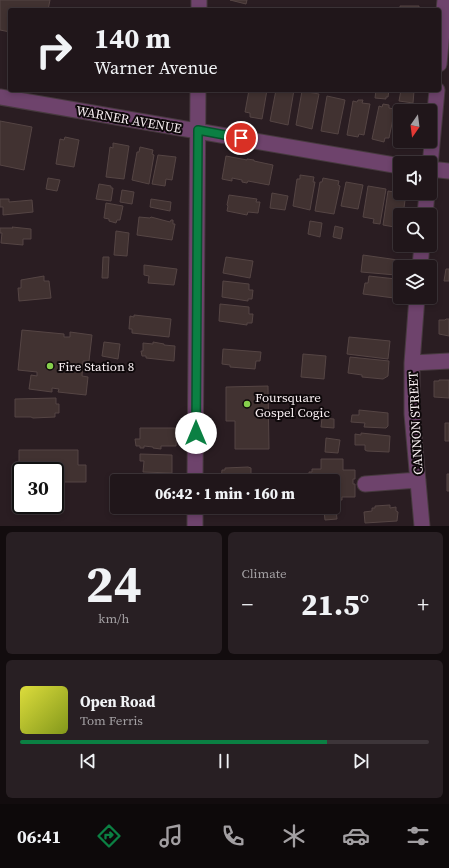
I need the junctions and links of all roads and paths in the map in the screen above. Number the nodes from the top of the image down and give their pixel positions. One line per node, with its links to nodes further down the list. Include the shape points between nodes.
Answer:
1 (445, 0): 2 (street)
2 (441, 43)
3 (198, 92): 6 (street)
4 (437, 92): 7 (street)
5 (0, 97): 6 (street, WARNER AVENUE)
6 (198, 130): 8 (street, WARNER AVENUE); 14 (street)
7 (431, 156)
8 (393, 165)
9 (437, 169): 10 (street)
10 (449, 171)
11 (416, 304): 13 (street, CANNON STREET)
12 (449, 361): 13 (street)
13 (412, 363): 15 (street, CANNON STREET, via 412,414)
14 (195, 474)
15 (418, 480): 16 (street); 19 (street, CANNON STREET)
16 (365, 484)
17 (195, 514): 18 (street)
18 (195, 526)
19 (422, 526)

